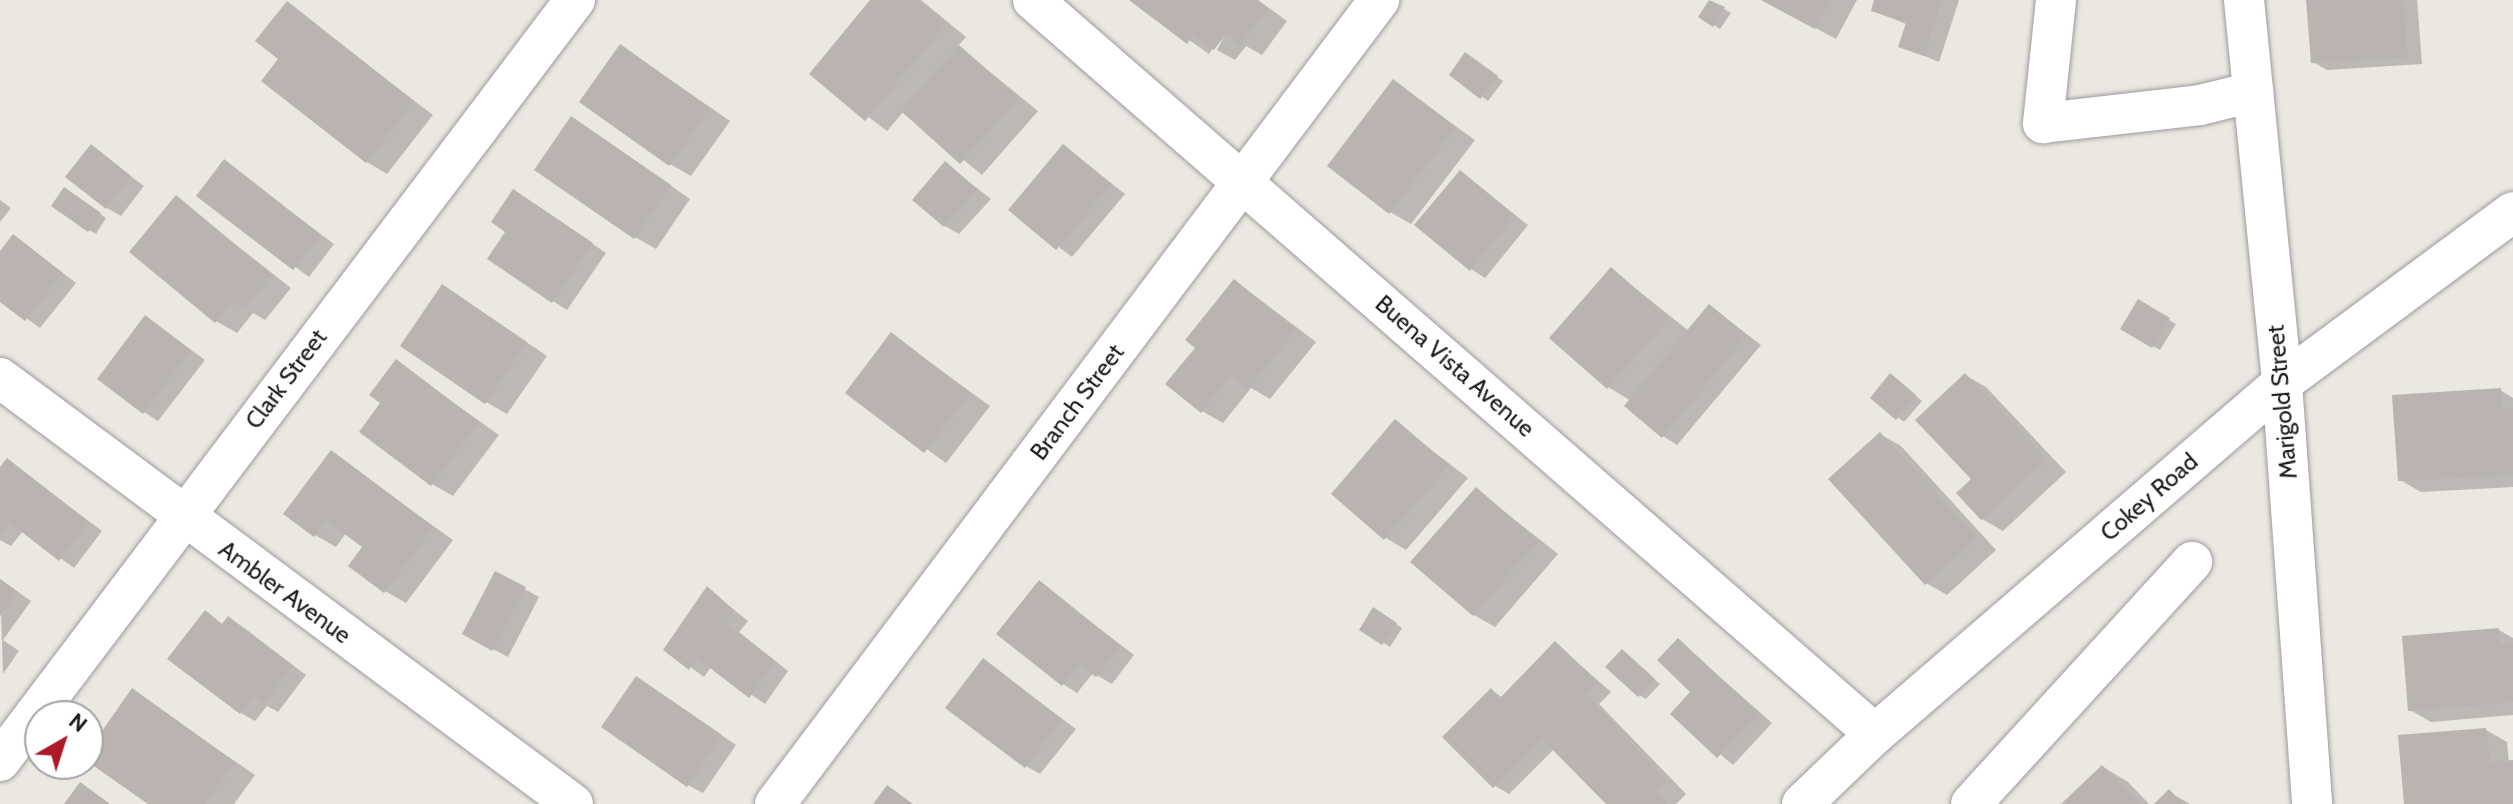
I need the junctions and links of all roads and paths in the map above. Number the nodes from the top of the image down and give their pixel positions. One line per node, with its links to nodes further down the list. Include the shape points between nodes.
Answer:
1 (575, 0): 11 (street, Clark Street)
2 (1033, 0): 7 (street, Buena Vista Avenue)
3 (1379, 0): 7 (street, Branch Street)
4 (2056, 0): 6 (street, via 2043,123 2200,105)
5 (2244, 0): 6 (street, Marigold Street)
6 (2253, 92): 10 (street, Marigold Street)
7 (1243, 180): 13 (street, Buena Vista Avenue); 16 (street, Branch Street)
8 (2513, 212): 10 (street, Cokey Road)
9 (0, 378): 11 (street, Ambler Avenue)
10 (2282, 383): 13 (street, Cokey Road); 19 (street, Marigold Street)
11 (182, 515): 14 (street, Clark Street); 15 (street, Ambler Avenue)
12 (2192, 562): 18 (street)
13 (1875, 734): 17 (street, Cokey Road)
14 (0, 761)
15 (573, 804)
16 (775, 804)
17 (1802, 804)
18 (1971, 804)
19 (2312, 804)

